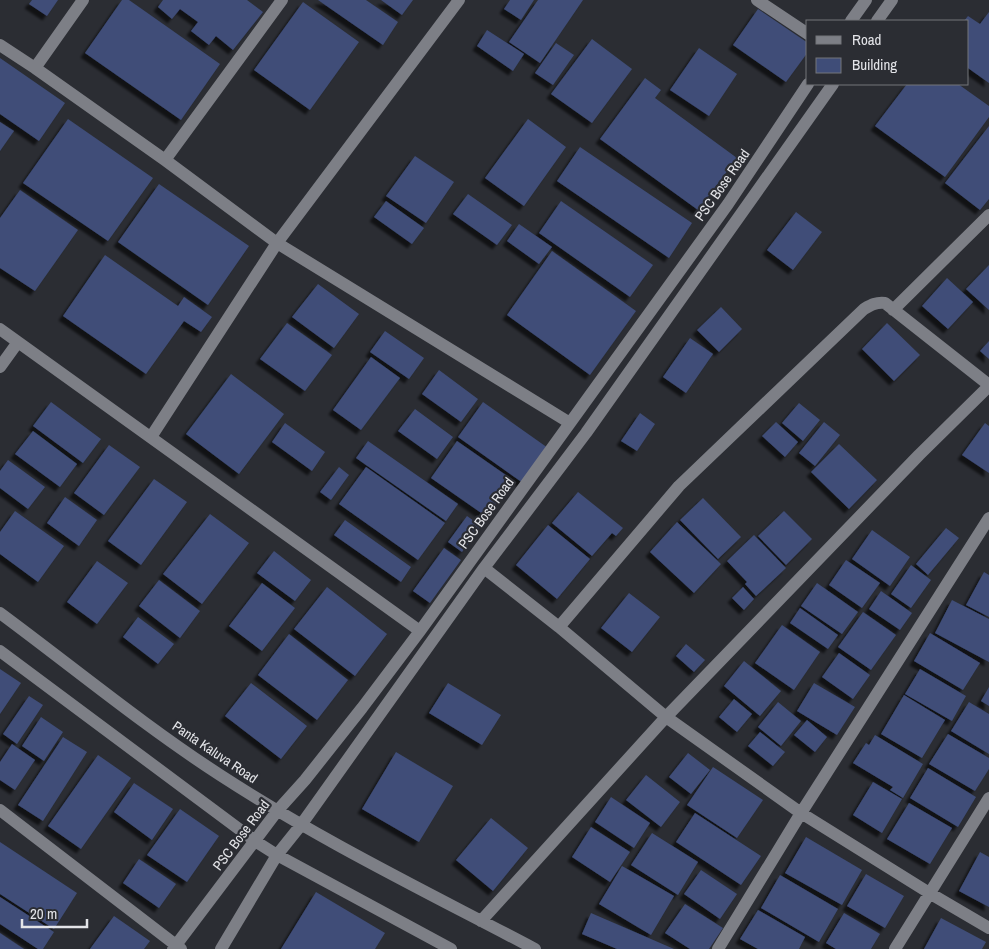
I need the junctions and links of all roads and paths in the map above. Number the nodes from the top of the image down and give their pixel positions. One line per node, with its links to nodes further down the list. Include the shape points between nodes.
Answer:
1 (82, 0): 11 (street)
2 (282, 0): 14 (street)
3 (459, 0): 16 (street)
4 (757, 0): 9 (street)
5 (866, 0): 7 (street)
6 (892, 0): 8 (street)
7 (852, 20)
8 (878, 20)
9 (806, 33)
10 (0, 45): 11 (street)
11 (35, 68): 14 (street)
12 (807, 85): 22 (street, PSC Bose Road, via 728,204)
13 (832, 85): 25 (street, via 586,433)
14 (165, 160): 16 (street)
15 (989, 215): 17 (street)
16 (277, 243): 22 (street); 23 (street)
17 (893, 310): 21 (street); 27 (street, via 885,303 874,303 864,309 678,486)
18 (0, 329): 19 (street)
19 (18, 342): 20 (street); 23 (street)
20 (0, 367)
21 (989, 386): 30 (street)
22 (570, 423): 28 (street, PSC Bose Road)
23 (151, 437): 28 (street)
24 (989, 518): 34 (street)
25 (484, 568): 27 (street); 35 (street)
26 (0, 613): 33 (street, Panta Kaluva Road, via 110,698 219,774)
27 (559, 628): 30 (street)
28 (420, 631): 33 (street, PSC Bose Road, via 305,780)
29 (0, 650): 36 (street)
30 (666, 718): 34 (street); 39 (street)
31 (989, 798): 38 (street)
32 (0, 810): 41 (street)
33 (278, 810): 35 (street, Panta Kaluva Road); 36 (street, PSC Bose Road)
34 (801, 813): 38 (street); 45 (street)
35 (301, 825): 37 (street); 39 (street, Panta Kaluva Road)
36 (255, 841): 37 (street); 41 (street, PSC Bose Road)
37 (277, 855): 42 (street); 43 (street)
38 (930, 894): 40 (street); 46 (street)
39 (482, 921): 44 (street, Panta Kaluva Road)
40 (989, 928)
41 (177, 948)
42 (221, 949)
43 (451, 949)
44 (535, 949)
45 (718, 949)
46 (895, 949)

